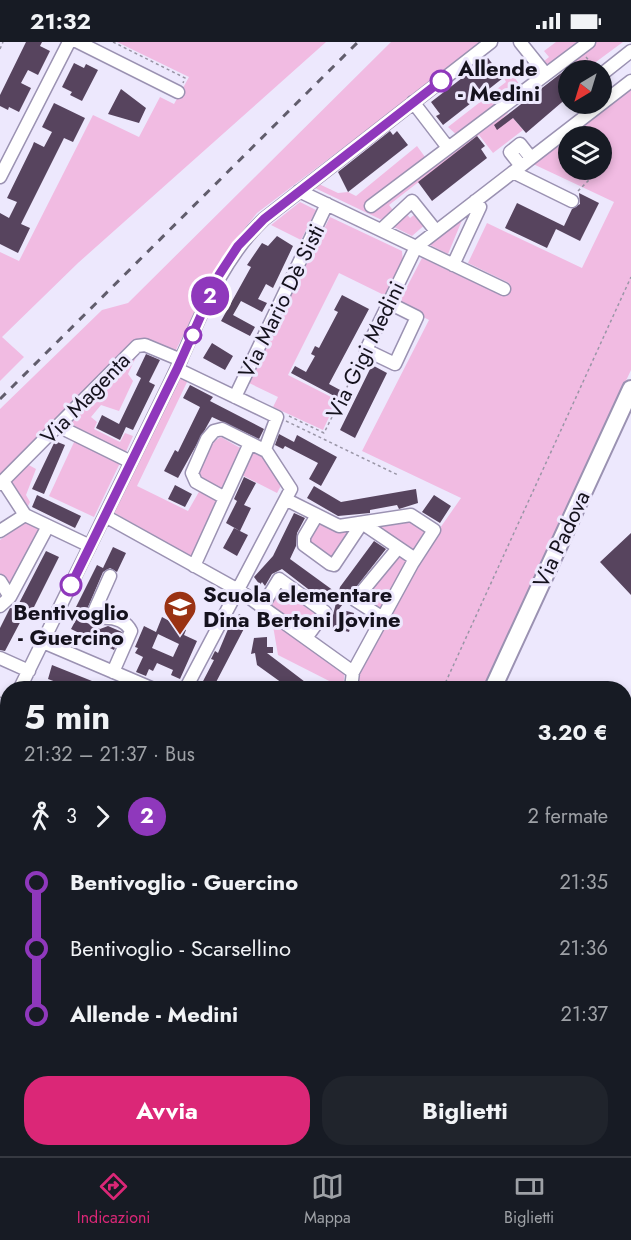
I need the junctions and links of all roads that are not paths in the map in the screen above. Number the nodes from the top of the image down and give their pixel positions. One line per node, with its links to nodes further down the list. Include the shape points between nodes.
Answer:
1 (69, 42): 14 (street)
2 (78, 42): 10 (street)
3 (491, 42): 11 (street)
4 (520, 42): 8 (street)
5 (585, 45): 19 (street)
6 (631, 51): 7 (street)
7 (612, 66)
8 (544, 72)
9 (631, 81): 13 (street)
10 (178, 92)
11 (413, 102): 12 (street); 15 (street)
12 (446, 145)
13 (522, 165): 16 (street); 17 (street)
14 (0, 177)
15 (299, 191): 18 (street); 26 (street, via 264,219 234,252 219,275)
16 (570, 200)
17 (475, 201): 21 (street); 23 (street, via 480,207)
18 (327, 204): 20 (street); 28 (street, Via Mario Dè Sisti)
19 (372, 206)
20 (381, 230): 21 (street, via 412,201); 22 (street)
21 (436, 231): 22 (street)
22 (416, 247): 23 (street); 25 (street, Via Gigi Medini)
23 (453, 265): 24 (street)
24 (504, 289)
25 (389, 303): 25 (street, Via Gigi Medini, via 366,350 395,364 417,317)
26 (179, 365): 28 (street); 29 (street, Via Magenta, via 144,345 137,346); 32 (street)
27 (631, 389): 63 (main road, Via Padova)
28 (235, 397): 31 (street, via 279,415)
29 (58, 426): 32 (street); 33 (street, Via Magenta)
30 (250, 443): 31 (street); 34 (street); 34 (street, via 218,429 207,439 192,468 196,482)
31 (266, 451): 35 (street, via 290,485)
32 (131, 462): 38 (street)
33 (1, 483): 36 (street)
34 (225, 498): 45 (street)
35 (287, 500): 37 (street); 48 (street)
36 (25, 515): 40 (street); 41 (street)
37 (317, 515): 39 (street, via 339,526); 39 (street, via 304,537 304,545 334,565)
38 (105, 516): 42 (street); 45 (street)
39 (362, 523): 43 (street); 44 (street, via 411,515 434,530)
40 (48, 526): 42 (street); 49 (street)
41 (0, 531)
42 (90, 546): 54 (street)
43 (398, 548): 44 (street); 52 (street, via 355,600)
44 (415, 559): 52 (street)
45 (194, 566): 48 (street)
46 (110, 576): 57 (street, via 93,614 111,617 131,632)
47 (0, 581): 49 (street)
48 (240, 591): 51 (street); 61 (street)
49 (10, 597): 50 (street)
50 (0, 606)
51 (261, 606): 53 (street); 53 (street, via 279,579 325,612)
52 (382, 618): 58 (street)
53 (306, 638): 58 (street)
54 (43, 642): 56 (street); 57 (street)
55 (0, 658): 56 (street)
56 (29, 670): 59 (street)
57 (112, 672): 60 (street)
58 (353, 672): 62 (street)
59 (24, 681)
60 (134, 681)
61 (190, 681)
62 (352, 681)
63 (496, 681)

